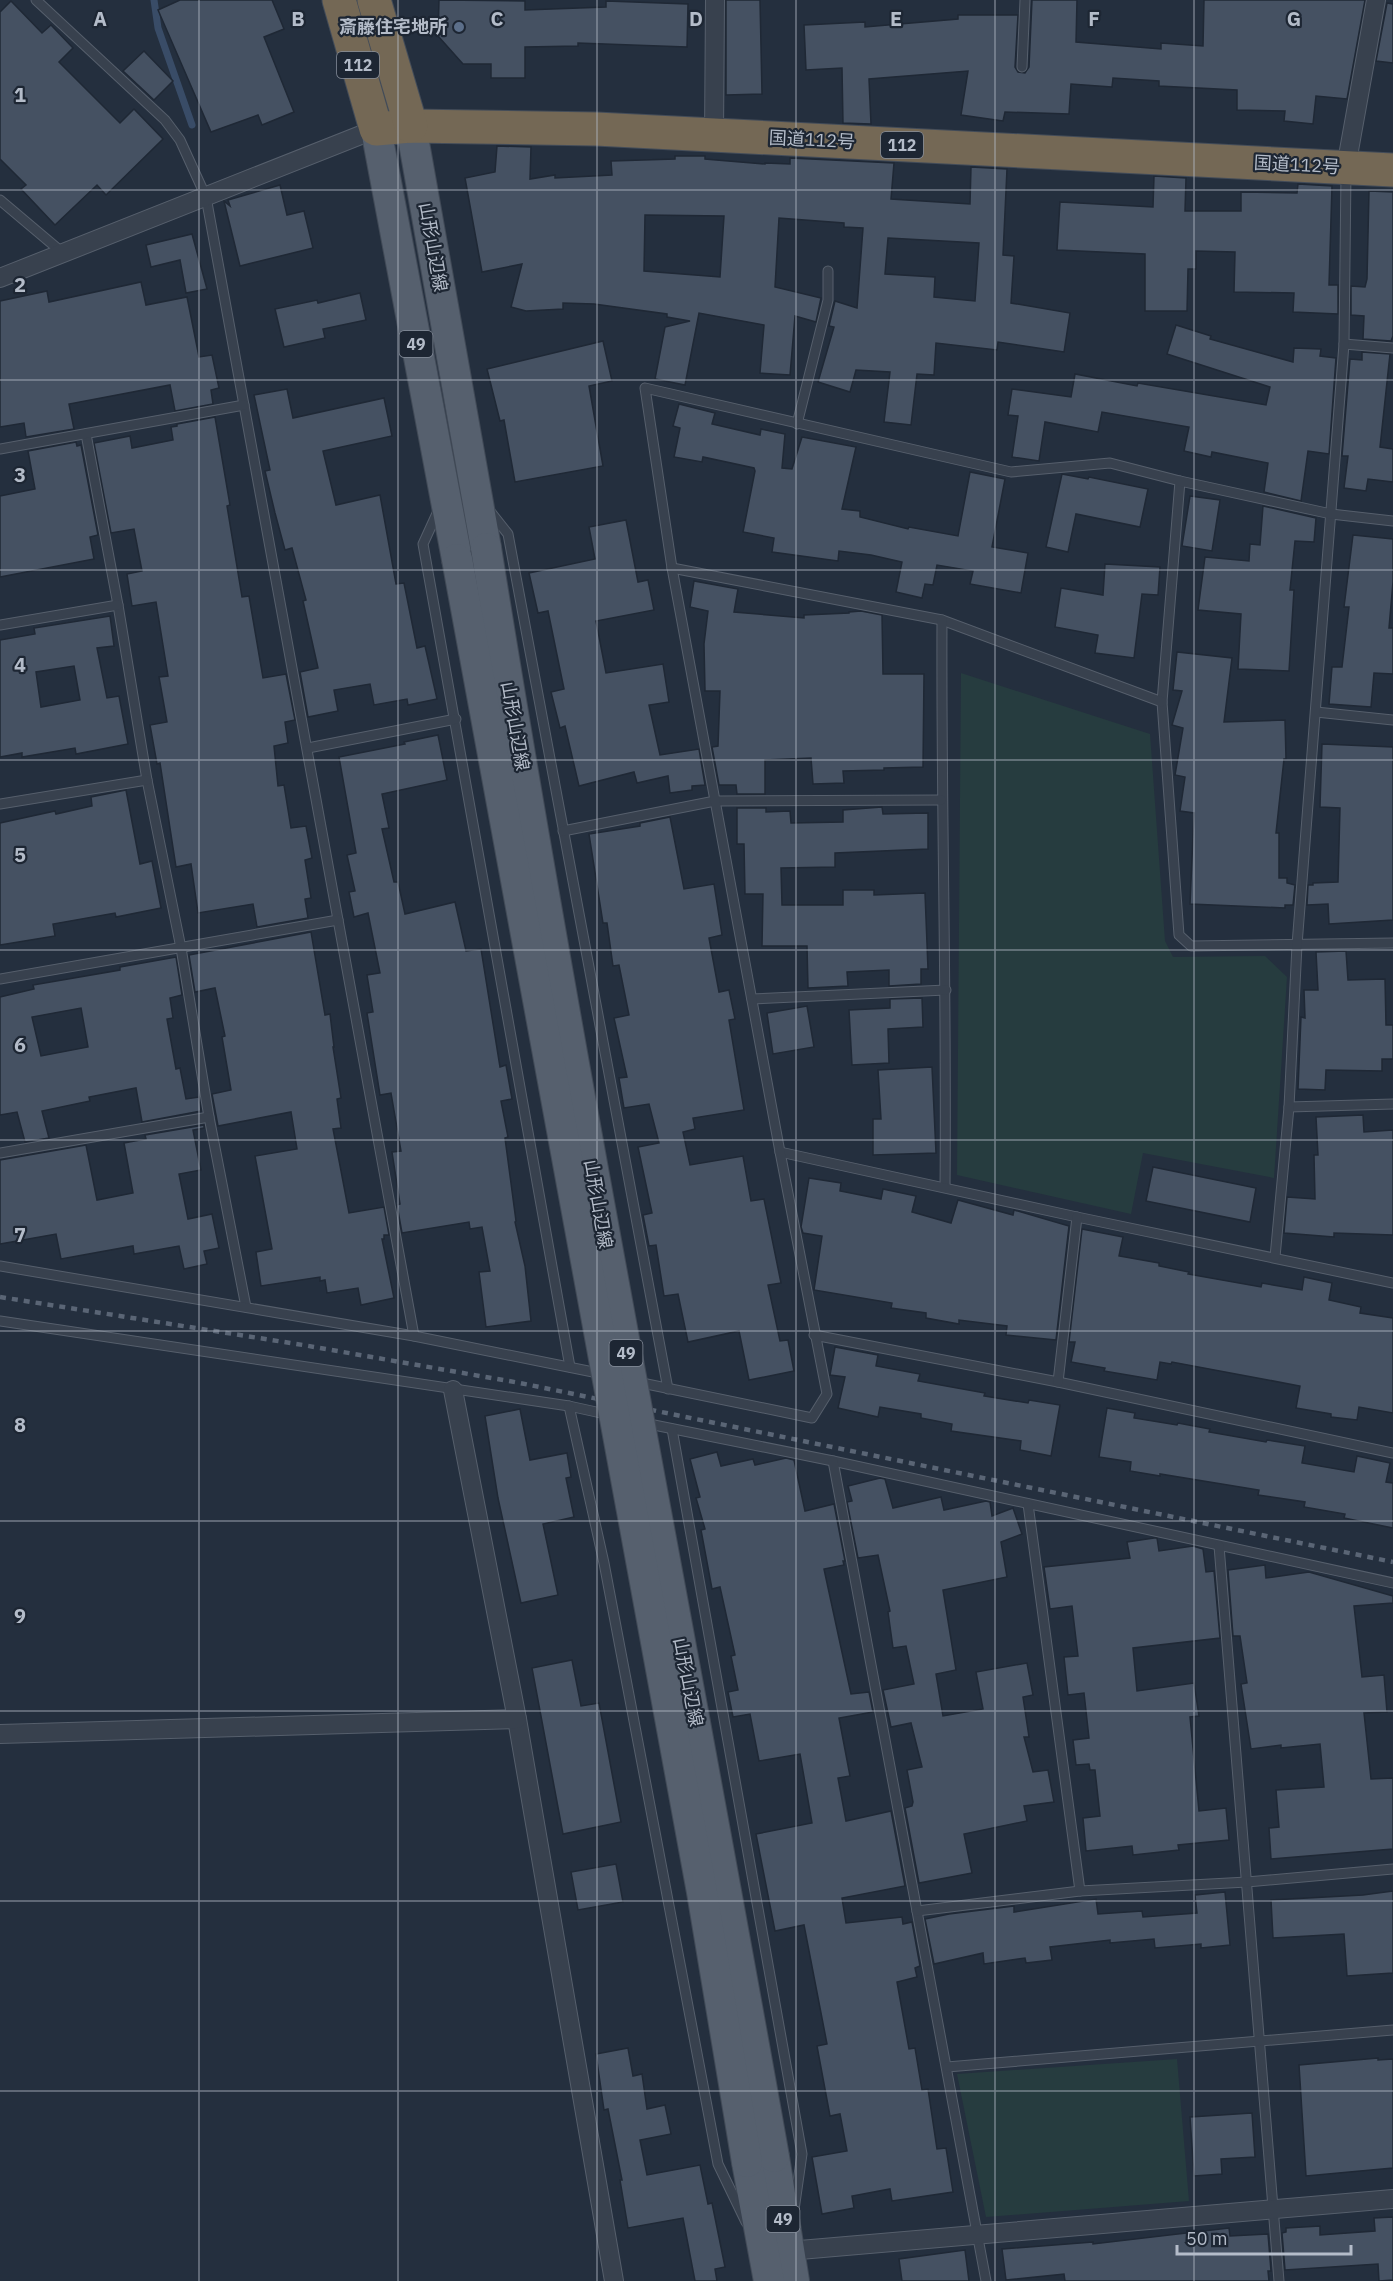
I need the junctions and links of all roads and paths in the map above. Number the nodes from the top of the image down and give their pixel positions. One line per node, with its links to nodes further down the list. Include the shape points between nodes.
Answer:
1 (36, 0): 13 (lane, via 165,120 180,141)
2 (339, 0): 9 (highway, 112)
3 (374, 0): 8 (highway, 112)
4 (715, 0): 10 (street)
5 (1025, 0): 7 (lane)
6 (1376, 0): 11 (street)
7 (1022, 67)
8 (411, 126): 9 (highway, 国道112号 / 112); 10 (highway, 国道112号 / 112, via 596,129); 25 (main road, 山形山辺線 / 49)
9 (376, 129): 13 (street); 26 (main road, 山形山辺線 / 49)
10 (714, 136): 11 (highway, 国道112号 / 112)
11 (1346, 167): 12 (highway, 国道112号 / 112); 18 (lane)
12 (1393, 170)
13 (206, 197): 15 (street); 20 (lane)
14 (0, 200): 15 (lane)
15 (64, 254): 17 (street)
16 (828, 271): 21 (lane, via 828,300)
17 (4, 274)
18 (1344, 344): 19 (lane); 27 (lane)
19 (1393, 348)
20 (244, 405): 22 (lane); 37 (lane)
21 (796, 424): 24 (lane, via 1011,472 1110,463); 29 (lane, via 645,388)
22 (86, 434): 23 (lane); 30 (lane)
23 (0, 450)
24 (1180, 481): 27 (lane); 33 (lane)
25 (476, 494): 42 (lane, via 508,534); 87 (main road, 山形山辺線 / 49, bridge, via 592,1173 726,1886)
26 (445, 498): 35 (lane, via 423,544); 87 (main road, 山形山辺線 / 49, bridge, via 698,1868)
27 (1331, 514): 28 (lane); 34 (lane)
28 (1393, 521)
29 (672, 568): 31 (lane); 40 (lane)
30 (118, 604): 32 (lane); 38 (lane)
31 (942, 620): 33 (lane); 39 (lane)
32 (0, 625)
33 (1162, 702): 45 (lane, via 1179,935 1191,946)
34 (1316, 712): 36 (lane); 45 (lane)
35 (456, 719): 37 (lane); 64 (lane)
36 (1393, 720)
37 (308, 748): 43 (lane)
38 (147, 780): 41 (lane); 46 (lane)
39 (941, 800): 40 (lane); 48 (lane)
40 (715, 801): 42 (lane); 49 (lane)
41 (0, 804)
42 (563, 831): 68 (lane)
43 (338, 920): 46 (lane); 63 (lane)
44 (1393, 943): 45 (lane)
45 (1297, 945): 51 (lane)
46 (181, 948): 47 (lane); 52 (lane)
47 (0, 979)
48 (946, 990): 49 (lane); 55 (lane)
49 (752, 999): 53 (lane)
50 (1393, 1104): 51 (lane)
51 (1288, 1107): 57 (lane)
52 (209, 1117): 54 (lane); 60 (lane)
53 (780, 1152): 55 (lane); 62 (lane)
54 (0, 1153)
55 (945, 1187): 56 (lane)
56 (1077, 1217): 57 (lane); 67 (lane)
57 (1275, 1257): 59 (lane)
58 (0, 1266): 60 (lane)
59 (1393, 1283)
60 (246, 1307): 63 (lane)
61 (0, 1321): 69 (lane)
62 (814, 1335): 67 (lane); 68 (lane, via 827,1394 813,1418)
63 (414, 1336): 64 (lane)
64 (570, 1366): 65 (lane)
65 (614, 1377)
66 (624, 1379): 68 (lane)
67 (1058, 1382): 72 (lane)
68 (668, 1389)
69 (453, 1390): 70 (lane); 78 (street)
70 (569, 1406): 71 (lane); 91 (lane, via 604,1563 718,2164)
71 (672, 1429): 73 (lane); 91 (lane, via 802,2154)
72 (1393, 1453)
73 (833, 1461): 74 (lane); 83 (lane)
74 (1028, 1504): 75 (lane); 82 (lane)
75 (1219, 1546): 76 (lane); 81 (lane)
76 (1393, 1583): 77 (lane)
77 (1393, 1588)
78 (517, 1719): 79 (street); 92 (street)
79 (0, 1734)
80 (1393, 1869): 81 (lane)
81 (1247, 1882): 82 (lane); 85 (lane)
82 (1080, 1891): 83 (lane)
83 (917, 1911): 86 (lane)
84 (1393, 2030): 85 (lane)
85 (1261, 2042): 86 (lane); 89 (lane)
86 (946, 2067): 90 (lane)
87 (761, 2160): 91 (main road, 山形山辺線 / 49)
88 (1393, 2199): 89 (street)
89 (1274, 2208): 90 (street); 95 (lane)
90 (978, 2234): 91 (street); 94 (lane)
91 (775, 2265): 93 (main road, 山形山辺線 / 49)
92 (614, 2281)
93 (794, 2281)
94 (986, 2281)
95 (1279, 2281)

